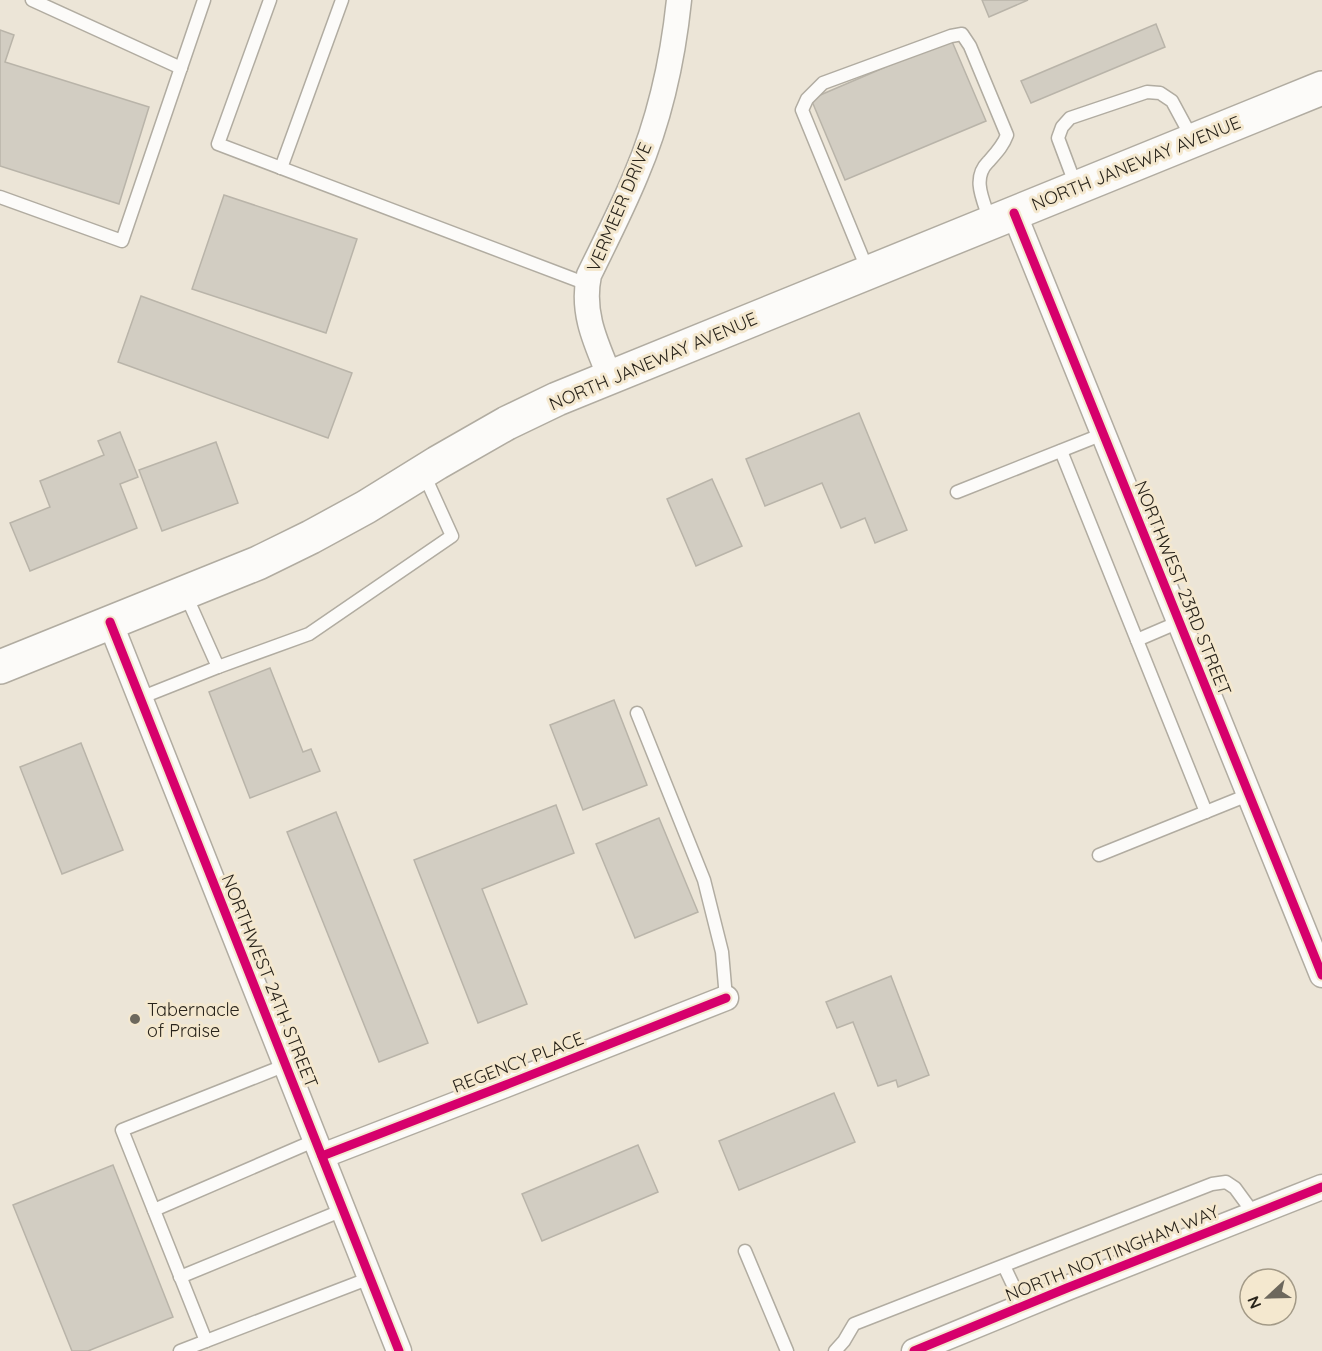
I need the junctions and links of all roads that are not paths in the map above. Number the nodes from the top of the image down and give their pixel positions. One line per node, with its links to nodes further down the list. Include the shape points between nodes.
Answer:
1 (32, 0): 6 (lane)
2 (204, 0): 6 (lane)
3 (270, 0): 9 (lane, via 218,144)
4 (342, 0): 9 (lane)
5 (679, 0): 14 (street, VERMEER DRIVE, via 670,60 651,132 637,173)
6 (181, 68): 11 (lane, via 122,241)
7 (1322, 88): 8 (main road, NORTH JANEWAY AVENUE)
8 (1193, 140): 10 (main road, NORTH JANEWAY AVENUE); 10 (lane, via 1172,101 1160,93 1147,92 1070,118 1058,138)
9 (280, 168): 14 (lane)
10 (1077, 188): 12 (main road, NORTH JANEWAY AVENUE)
11 (0, 197)
12 (1002, 218): 13 (main road, NORTH JANEWAY AVENUE); 13 (lane, via 978,182 983,167 1004,145 1007,135 962,34 822,83 802,110); 16 (street, NORTHWEST 23RD STREET)
13 (868, 272): 15 (main road, NORTH JANEWAY AVENUE)
14 (587, 284): 15 (street, VERMEER DRIVE, via 589,321)
15 (610, 377): 18 (main road, NORTH JANEWAY AVENUE, via 507,423)
16 (1102, 434): 17 (lane); 22 (street, NORTHWEST 23RD STREET)
17 (1061, 451): 19 (lane); 23 (lane)
18 (423, 471): 20 (main road, NORTH JANEWAY AVENUE, via 311,537); 25 (lane, via 452,536 309,634)
19 (957, 492)
20 (184, 592): 21 (main road, NORTH JANEWAY AVENUE); 25 (lane)
21 (110, 622): 24 (main road, NORTH JANEWAY AVENUE); 26 (street, NORTHWEST 24TH STREET)
22 (1179, 622): 23 (lane); 28 (street, NORTHWEST 23RD STREET)
23 (1137, 640): 29 (lane)
24 (0, 667)
25 (218, 667): 26 (lane)
26 (140, 698): 33 (street, NORTHWEST 24TH STREET)
27 (638, 713): 32 (lane, via 704,880 722,952)
28 (1248, 795): 29 (lane); 31 (street, NORTHWEST 23RD STREET)
29 (1206, 812): 30 (lane)
30 (1099, 855)
31 (1322, 975)
32 (726, 998): 34 (street, REGENCY PLACE, via 503,1086)
33 (286, 1065): 34 (street, NORTHWEST 24TH STREET); 36 (lane, via 122,1130)
34 (319, 1148): 36 (lane); 37 (street, NORTHWEST 24TH STREET)
35 (1322, 1187): 38 (street, NORTH NOTTINGHAM WAY)
36 (154, 1210): 41 (lane)
37 (343, 1210): 41 (lane); 42 (street, NORTHWEST 24TH STREET)
38 (1254, 1214): 40 (lane, via 1235,1188 1226,1182 1212,1184); 43 (street, NORTH NOTTINGHAM WAY)
39 (745, 1251): 47 (lane)
40 (1005, 1266): 43 (lane); 48 (lane, via 854,1324)
41 (180, 1277): 44 (lane)
42 (370, 1278): 44 (lane); 46 (street, NORTHWEST 24TH STREET)
43 (1023, 1306): 49 (street, NORTH NOTTINGHAM WAY)
44 (206, 1341): 45 (lane)
45 (180, 1351)
46 (399, 1351)
47 (787, 1351)
48 (835, 1351)
49 (914, 1351)

